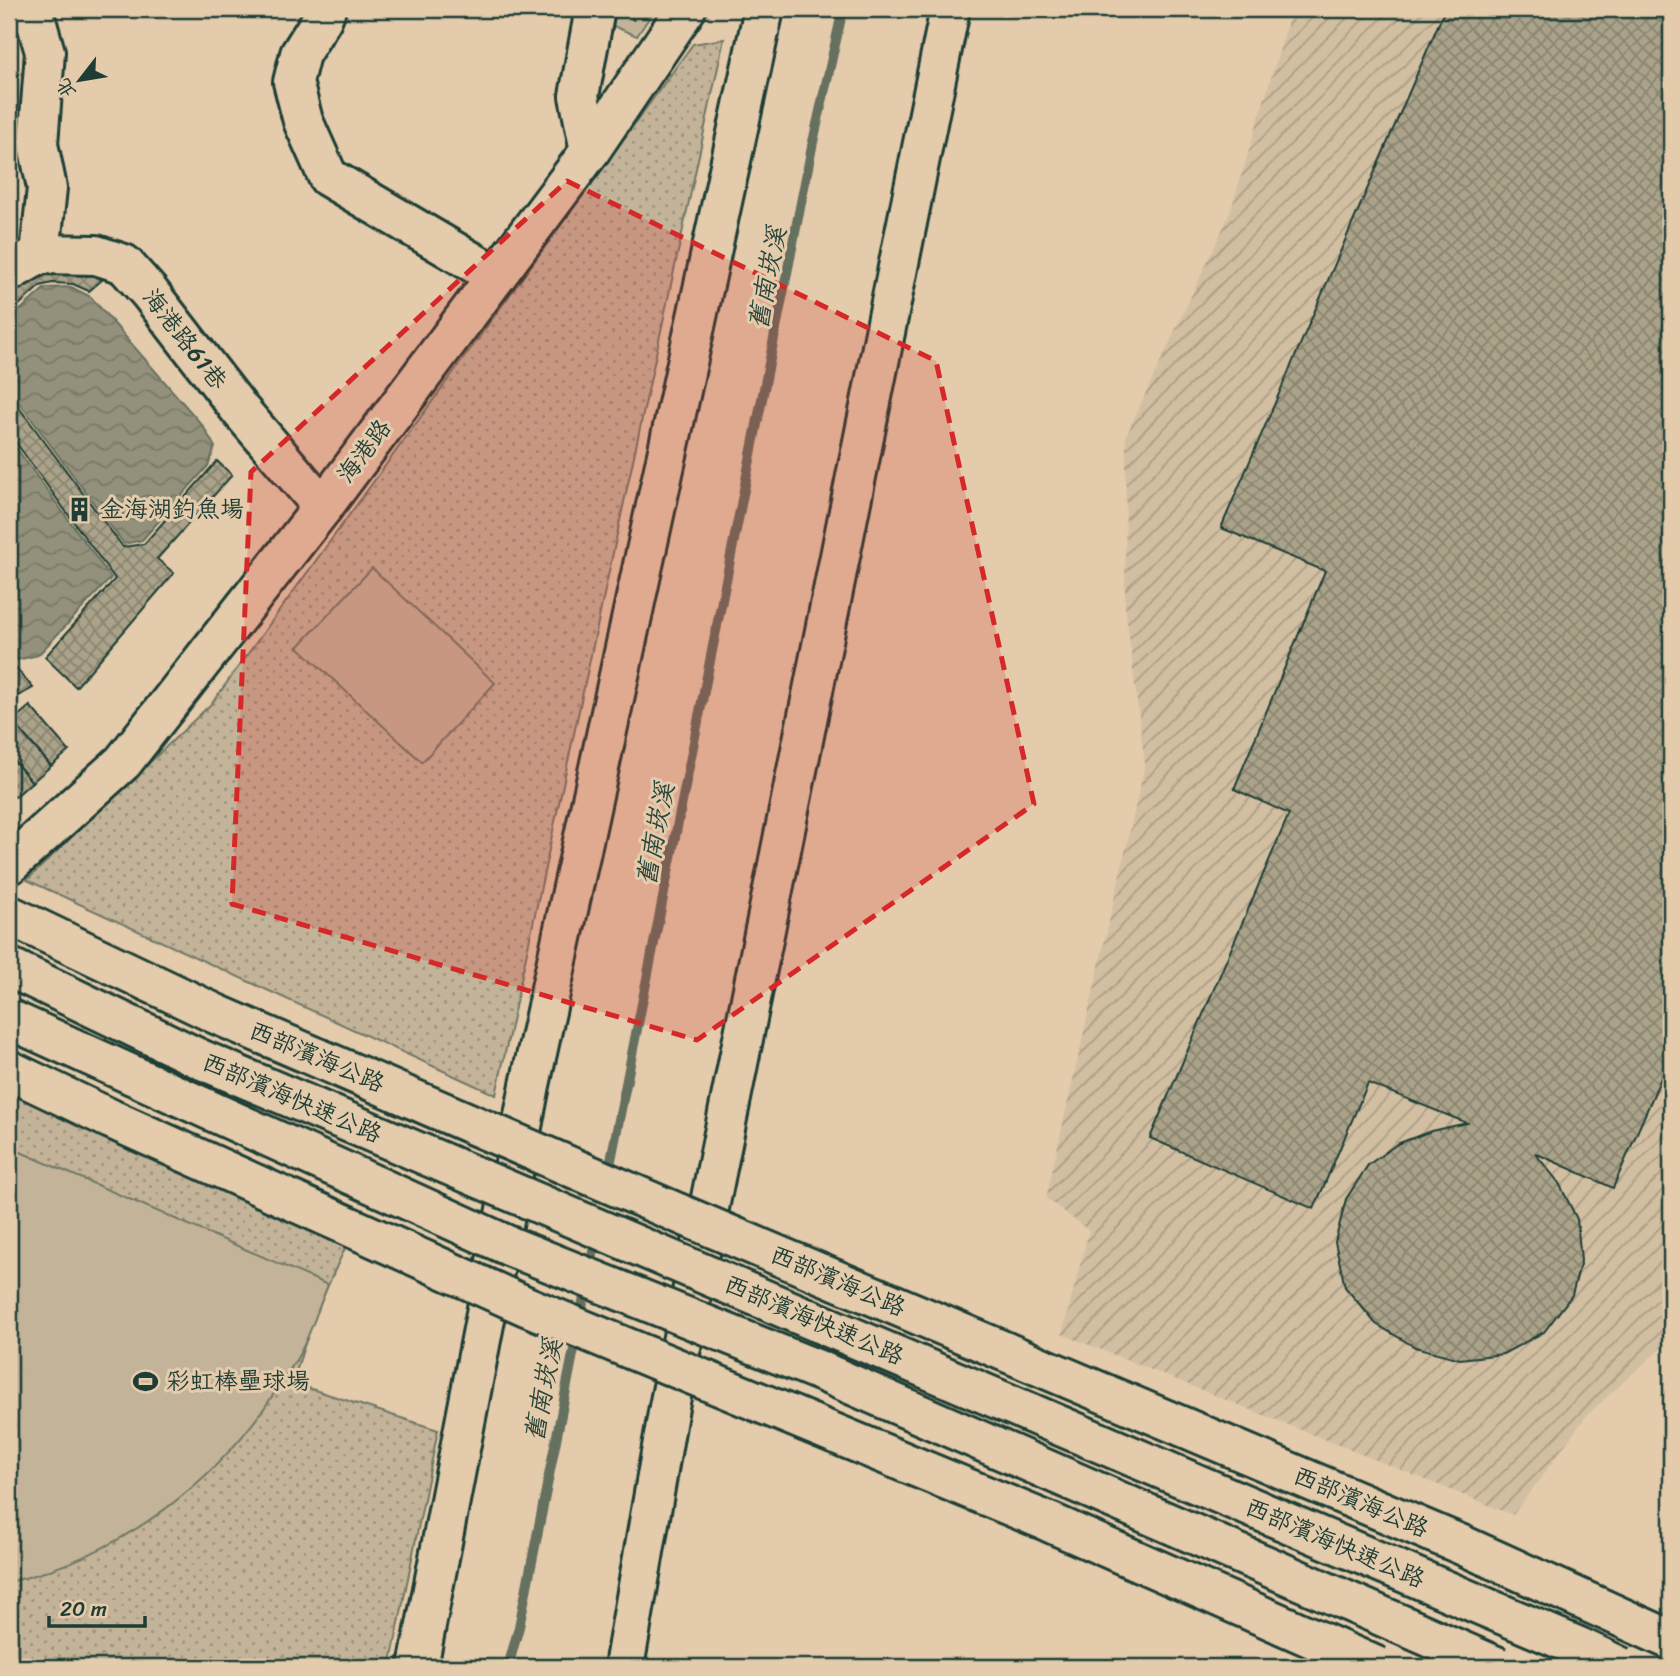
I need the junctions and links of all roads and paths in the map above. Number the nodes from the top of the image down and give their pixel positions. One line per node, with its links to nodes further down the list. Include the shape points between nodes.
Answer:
1 (27, 9): 8 (main road, via 45,52 38,144 47,188)
2 (326, 9): 9 (main road, via 300,54 293,82 303,121 328,177)
3 (595, 9): 7 (main road, via 579,96)
4 (686, 9): 7 (main road, 海港路)
5 (764, 9): 17 (main road, via 530,1085)
6 (950, 9): 18 (main road, via 669,1407)
7 (590, 151): 9 (main road, 海港路)
8 (24, 263): 10 (main road, 海港路61巷, via 96,255 124,264)
9 (496, 276): 10 (main road, 海港路)
10 (323, 507): 11 (main road, 海港路, via 123,762)
11 (9, 865)
12 (9, 915): 16 (main road, 西部濱海公路, bridge, via 216,1014 1449,1540)
13 (9, 967): 21 (main road, 西部濱海快速公路, bridge, via 200,1059)
14 (9, 1019): 20 (main road, 西部濱海快速公路, bridge, via 509,1246 823,1371)
15 (9, 1070): 19 (main road, bridge, via 526,1306 1049,1522)
16 (1671, 1640)
17 (418, 1667)
18 (624, 1667)
19 (1378, 1667)
20 (1498, 1667)
21 (1621, 1667)

